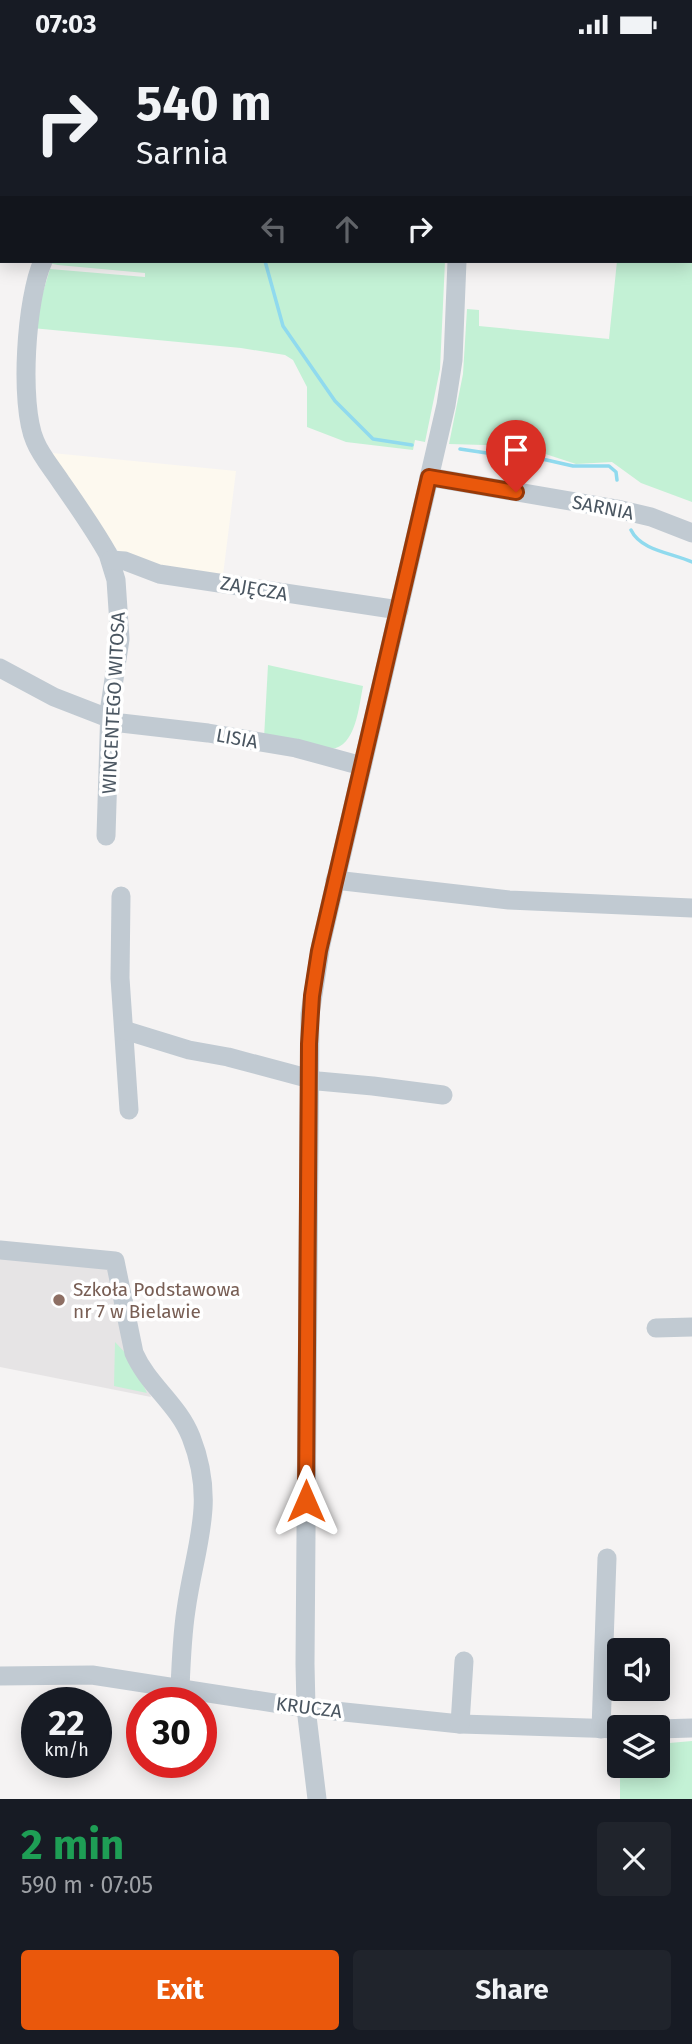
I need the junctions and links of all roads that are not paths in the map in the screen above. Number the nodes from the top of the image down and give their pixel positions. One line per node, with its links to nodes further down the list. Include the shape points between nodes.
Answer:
1 (42, 263): 5 (street, WINCENTEGO WITOSA, via 29,324 28,419 43,457)
2 (457, 263): 3 (street, via 452,367)
3 (429, 477): 4 (street, SARNIA, via 617,509); 6 (street)
4 (692, 533)
5 (111, 560): 6 (street, ZAJĘCZA, via 159,573); 8 (street, WINCENTEGO WITOSA, via 120,639)
6 (399, 610): 9 (street)
7 (0, 668): 8 (street, LISIA, via 48,694)
8 (111, 719): 9 (street, LISIA, via 296,748); 10 (street, WINCENTEGO WITOSA)
9 (362, 766): 11 (street)
10 (106, 836)
11 (335, 880): 13 (street, via 530,902); 15 (street, via 312,996)
12 (121, 896): 14 (street)
13 (692, 908)
14 (124, 1030): 15 (street); 17 (street)
15 (308, 1079): 16 (street); 27 (street)
16 (443, 1095)
17 (129, 1110)
18 (0, 1250): 25 (street, via 115,1261 134,1353 140,1367 180,1414 198,1459 204,1491 204,1521 182,1638)
19 (692, 1327): 20 (street)
20 (656, 1328)
21 (607, 1557): 28 (street)
22 (464, 1661): 29 (street)
23 (0, 1676): 24 (street, KRUCZA, via 92,1675)
24 (167, 1687)
25 (180, 1687)
26 (217, 1695): 27 (street, KRUCZA)
27 (306, 1708): 29 (street, KRUCZA); 33 (street)
28 (610, 1715)
29 (460, 1724): 31 (street, KRUCZA)
30 (692, 1728): 32 (street)
31 (607, 1729)
32 (670, 1729)
33 (317, 1799)

